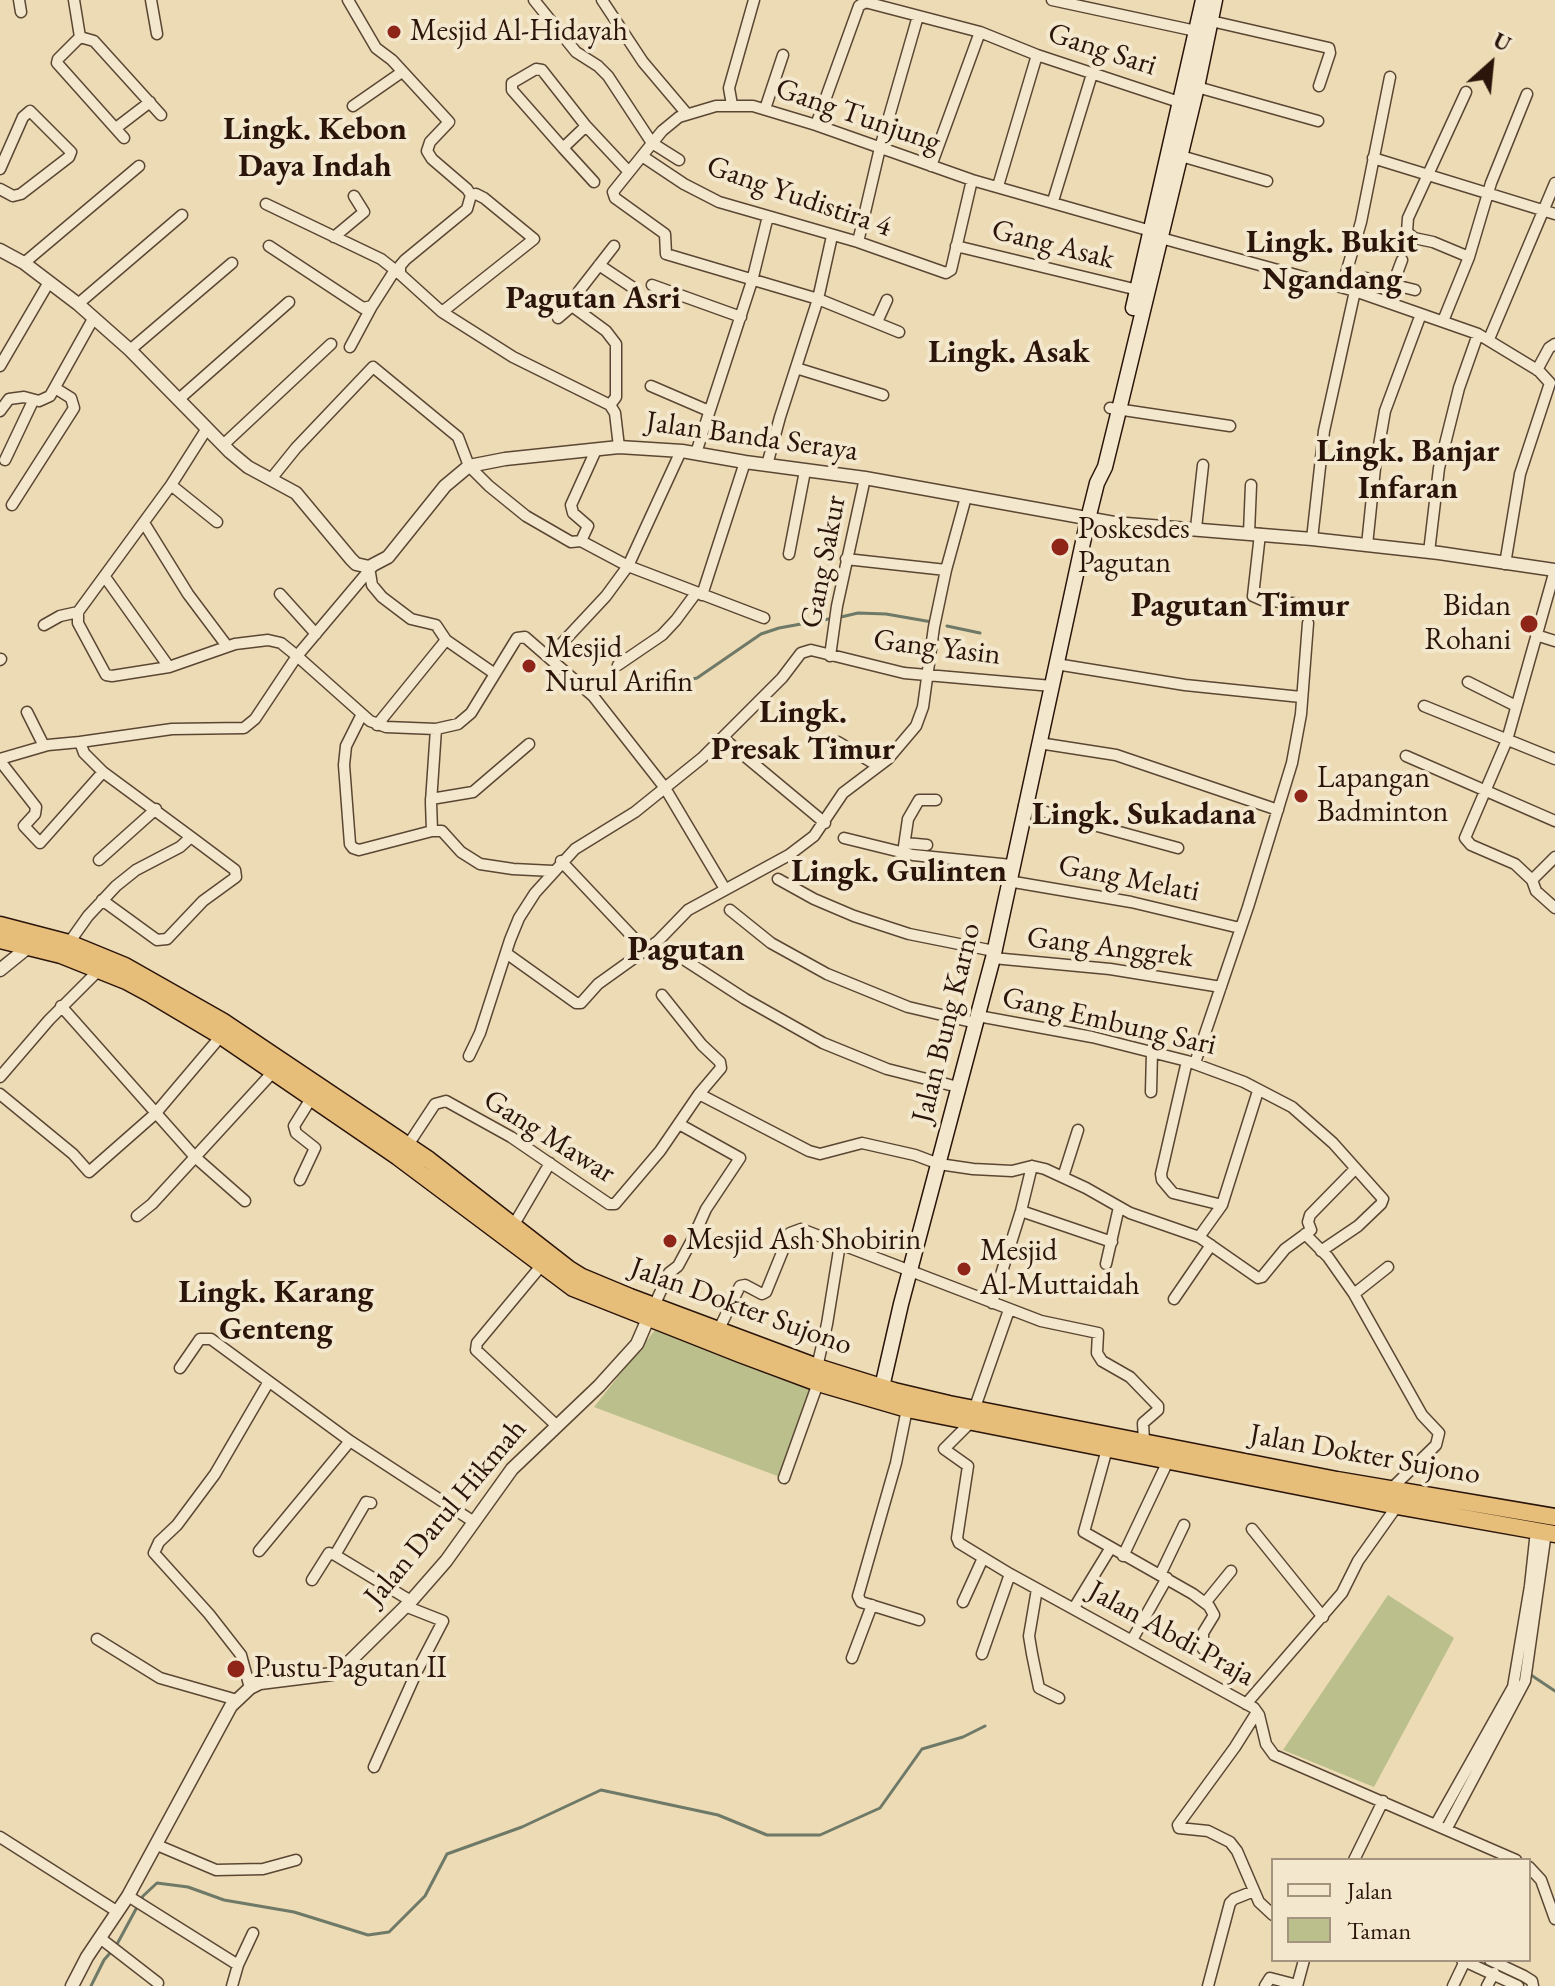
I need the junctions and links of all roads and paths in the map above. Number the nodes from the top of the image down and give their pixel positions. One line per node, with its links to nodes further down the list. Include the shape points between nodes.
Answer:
1 (19, 0): 11 (street)
2 (74, 0): 17 (street)
3 (151, 0): 16 (street)
4 (348, 0): 21 (street, via 371,41)
5 (534, 0): 40 (street, via 576,52 608,76)
6 (602, 0): 33 (street, via 643,62)
7 (754, 0): 30 (street, via 729,88)
8 (1052, 0): 14 (street)
9 (1203, 0): 14 (main road)
10 (1215, 0): 13 (main road, Jalan Bung Karno)
11 (21, 12)
12 (918, 16): 15 (street, Gang Sari); 36 (street, Gang Sari, via 871,3 860,5); 42 (street)
13 (1211, 21): 20 (main road, Jalan Bung Karno); 24 (street, via 1329,48)
14 (1196, 31): 20 (main road)
15 (980, 32): 19 (street, Gang Sari); 48 (street)
16 (157, 34)
17 (80, 37): 28 (street, via 94,41); 38 (street, via 57,63)
18 (783, 55): 32 (street)
19 (1037, 55): 22 (street, Gang Sari); 56 (street)
20 (1194, 67): 25 (main road, Jalan Bung Karno); 29 (main road)
21 (402, 72): 31 (street); 59 (street, via 449,123 427,151)
22 (1092, 74): 29 (street, Gang Sari); 61 (street)
23 (1390, 77): 45 (street)
24 (1319, 86)
25 (1197, 87): 35 (street); 44 (main road, Jalan Bung Karno)
26 (1466, 92): 50 (street)
27 (1527, 94): 58 (street)
28 (150, 102): 34 (street); 38 (street)
29 (1179, 102): 66 (main road)
30 (732, 105): 32 (street, Gang Tunjung); 33 (street, Gang Tunjung)
31 (353, 106)
32 (765, 109): 36 (street, Gang Tunjung)
33 (687, 114): 40 (street, Gang Tunjung)
34 (161, 115)
35 (1318, 121)
36 (816, 125): 42 (street, Gang Tunjung)
37 (586, 126): 41 (street); 41 (street, via 541,70 512,83 512,90); 51 (street)
38 (116, 128): 39 (street)
39 (124, 138)
40 (652, 143): 43 (street, Gang Tunjung); 46 (street)
41 (563, 148): 54 (street)
42 (880, 148): 48 (street, Gang Tunjung); 69 (street)
43 (642, 156): 51 (street, Gang Tunjung); 65 (street, Gang Yudistira 4, via 705,196)
44 (1181, 156): 53 (street); 66 (main road, Jalan Bung Karno)
45 (1373, 158): 50 (street); 85 (street)
46 (679, 160)
47 (139, 166): 76 (street)
48 (931, 166): 52 (street, Gang Tunjung)
49 (0, 169): 57 (street, via 30,111 71,152 21,194)
50 (1429, 173): 58 (street); 74 (street, via 1407,232)
51 (627, 174): 80 (street, via 613,195 665,234 668,255)
52 (972, 180): 56 (street, Gang Tunjung); 72 (street)
53 (1267, 181)
54 (594, 182)
55 (1555, 183): 63 (street)
56 (998, 186): 61 (street, Gang Tunjung)
57 (0, 189)
58 (1488, 193): 63 (street); 74 (street)
59 (471, 195): 79 (street, via 467,209); 95 (street, via 484,198 534,239)
60 (354, 196): 68 (street, via 364,212)
61 (1053, 201): 66 (street, Gang Tunjung)
62 (266, 204): 68 (street)
63 (1550, 213): 104 (street)
64 (182, 215): 92 (street)
65 (768, 216): 67 (street, Gang Yudistira 4); 80 (street)
66 (1156, 234): 85 (street, Gang Tunjung); 86 (main road, Jalan Bung Karno); 118 (main road, Jalan Bung Karno)
67 (832, 236): 69 (street, Gang Yudistira 4); 89 (street)
68 (334, 237): 79 (street)
69 (858, 242): 72 (street, Gang Yudistira 4, via 946,273)
70 (269, 246): 93 (street, via 357,305)
71 (614, 246): 78 (street)
72 (956, 246): 86 (street, Gang Asak)
73 (1, 254): 76 (street)
74 (1469, 257): 100 (street)
75 (1402, 260): 82 (street)
76 (24, 263): 81 (street)
77 (232, 263): 108 (street)
78 (599, 265): 84 (street); 94 (street)
79 (397, 270): 93 (street); 95 (street)
80 (752, 281): 89 (street); 97 (street)
81 (49, 282): 92 (street); 109 (street)
82 (1393, 284): 87 (street); 88 (street, via 1366,278)
83 (652, 285): 97 (street)
84 (632, 287)
85 (1342, 287): 88 (street, Gang Tunjung)
86 (1138, 290): 118 (main road, Jalan Bung Karno)
87 (1415, 290)
88 (1357, 292): 96 (street, Gang Tunjung); 145 (street, via 1324,431)
89 (818, 299): 101 (street); 110 (street)
90 (887, 300): 101 (street)
91 (289, 302): 115 (street)
92 (78, 304): 99 (street)
93 (372, 306): 107 (street)
94 (572, 306): 98 (street); 117 (street, via 616,344 616,397)
95 (442, 312): 117 (street, via 513,357)
96 (1421, 314): 100 (street, Gang Tunjung); 147 (street, via 1385,411)
97 (741, 317): 120 (street)
98 (558, 318)
99 (93, 319): 108 (street); 113 (street)
100 (1443, 321): 103 (street, Gang Tunjung)
101 (877, 322): 102 (street)
102 (899, 332)
103 (1478, 334): 104 (street, Gang Tunjung); 148 (street, via 1439,468)
104 (1489, 339): 111 (street, Gang Tunjung)
105 (331, 344): 123 (street)
106 (1555, 344): 111 (street)
107 (350, 347)
108 (130, 350): 115 (street)
109 (0, 366)
110 (796, 368): 114 (street); 130 (street)
111 (1537, 370): 151 (street, via 1550,383 1520,474)
112 (651, 386): 120 (street)
113 (55, 388): 116 (street, via 45,400); 139 (street, via 71,398 74,408)
114 (883, 395)
115 (179, 399): 122 (street)
116 (33, 401): 119 (street, via 9,399); 128 (street)
117 (610, 405): 124 (street)
118 (1114, 409): 121 (street); 140 (main road, Jalan Bung Karno, via 1105,467)
119 (0, 411)
120 (709, 411): 127 (street)
121 (1230, 426)
122 (206, 430): 123 (street); 136 (street)
123 (223, 445): 135 (street)
124 (619, 447): 125 (street, Jalan Banda Seraya); 126 (street, Jalan Banda Seraya)
125 (596, 450): 132 (street, Jalan Banda Seraya); 146 (street, via 571,505 588,525)
126 (681, 451): 127 (street, Jalan Banda Seraya); 152 (street)
127 (696, 453): 129 (street, Jalan Banda Seraya)
128 (5, 460)
129 (745, 462): 130 (street, Jalan Banda Seraya); 158 (street)
130 (767, 465): 133 (street, Jalan Banda Seraya)
131 (1203, 465): 143 (street)
132 (469, 466): 135 (street, via 458,437 373,367); 146 (street, via 526,516 571,542); 153 (street)
133 (805, 471): 134 (street, Jalan Banda Seraya); 149 (street)
134 (865, 478): 138 (street, Jalan Banda Seraya); 150 (street, Gang Sakur)
135 (271, 479): 153 (street, via 301,497 351,559)
136 (171, 485): 141 (street); 142 (street)
137 (1251, 485): 144 (street)
138 (966, 497): 140 (street, Jalan Banda Seraya); 154 (street)
139 (12, 505)
140 (1088, 519): 143 (street, Jalan Banda Seraya); 172 (main road, Jalan Bung Karno)
141 (217, 522)
142 (144, 523): 156 (street); 168 (street)
143 (1196, 528): 144 (street, Jalan Banda Seraya)
144 (1254, 533): 145 (street, Jalan Banda Seraya); 159 (street, via 1253,596)
145 (1312, 539): 147 (street, Jalan Banda Seraya)
146 (581, 541): 152 (street)
147 (1367, 545): 148 (street, Jalan Banda Seraya)
148 (1429, 552): 151 (street, Jalan Banda Seraya)
149 (789, 554)
150 (846, 559): 154 (street); 171 (street, Gang Sakur)
151 (1505, 564): 155 (street, Jalan Banda Seraya)
152 (628, 566): 158 (street); 170 (street)
153 (371, 570): 164 (street); 166 (street, via 372,585 382,597 411,619 436,625)
154 (946, 570): 176 (street)
155 (1555, 570): 165 (street)
156 (105, 577): 160 (street); 174 (street)
157 (280, 594): 164 (street)
158 (699, 594): 161 (street); 173 (street, via 662,635)
159 (1301, 604)
160 (78, 612): 163 (street); 174 (street, via 78,622 106,675)
161 (764, 618)
162 (1308, 623): 179 (street)
163 (44, 625)
164 (316, 634): 169 (street)
165 (1536, 635): 167 (street); 181 (street)
166 (446, 640): 175 (street); 184 (street)
167 (1555, 641)
168 (227, 646): 169 (street, via 268,640); 174 (street)
169 (297, 656): 183 (street); 188 (street, via 244,728 172,729)
170 (550, 656): 175 (street, via 525,637 517,638); 198 (street, via 593,696)
171 (830, 656): 176 (street, Gang Yasin); 186 (street, Gang Yasin, via 801,653)
172 (1056, 664): 178 (main road, Jalan Bung Karno); 179 (street)
173 (618, 665)
174 (169, 667)
175 (495, 674): 185 (street, via 466,718)
176 (927, 675): 178 (street, Gang Yasin); 196 (street, via 916,726)
177 (1468, 682): 181 (street)
178 (1052, 686): 190 (main road, Jalan Bung Karno)
179 (1301, 697): 204 (street, via 1297,739)
180 (1424, 706): 187 (street)
181 (1516, 706): 187 (street)
182 (27, 712): 192 (street)
183 (361, 716): 184 (street); 207 (street, via 345,751 351,846 359,850)
184 (377, 725): 185 (street)
185 (436, 729): 200 (street)
186 (723, 738): 198 (street); 206 (street)
187 (1507, 740): 194 (street); 199 (street)
188 (80, 742): 192 (street); 197 (street)
189 (838, 742): 196 (street)
190 (1039, 743): 202 (main road, Jalan Bung Karno); 204 (street, via 1116,755)
191 (529, 744): 200 (street, via 473,792)
192 (44, 746): 195 (street)
193 (1406, 756): 199 (street)
194 (1555, 759)
195 (0, 760): 197 (street, via 35,806 36,813 24,827 41,843)
196 (878, 766): 206 (street, via 843,793)
197 (103, 772): 203 (street)
198 (665, 788): 215 (street); 221 (street)
199 (1484, 790): 205 (street); 219 (street, via 1466,842 1515,864)
200 (431, 799): 207 (street)
201 (936, 800): 211 (street, via 919,800 908,819)
202 (1024, 806): 212 (street); 216 (main road, Jalan Bung Karno)
203 (156, 809): 208 (street); 214 (street)
204 (1278, 810): 226 (street)
205 (1555, 821)
206 (825, 823): 221 (street, via 798,849)
207 (432, 831): 217 (street, via 448,835 480,864)
208 (188, 834): 222 (street, via 180,847 136,870); 222 (street, via 237,876 203,901 167,939 153,938)
209 (844, 838): 211 (street)
210 (927, 845): 211 (street)
211 (904, 848): 216 (street)
212 (1178, 848)
213 (1555, 857): 219 (street)
214 (99, 860)
215 (561, 861): 217 (street); 230 (street)
216 (1011, 865): 220 (main road, Jalan Bung Karno)
217 (553, 871): 231 (street, via 519,918)
218 (778, 879): 233 (street, Gang Anggrek, via 854,916)
219 (1532, 880): 223 (street)
220 (1008, 881): 226 (street, Gang Melati, via 1118,899); 233 (main road, Jalan Bung Karno)
221 (725, 889): 230 (street, via 688,910)
222 (102, 900): 229 (street)
223 (1555, 908)
224 (730, 910): 239 (street, Gang Embung Sari, via 778,947 827,974 908,1007)
225 (0, 925): 228 (highway, Jalan Dokter Sujono)
226 (1240, 928): 236 (street)
227 (0, 940): 228 (highway)
228 (34, 940): 229 (highway, Jalan Dokter Sujono); 234 (street)
229 (65, 949): 235 (highway); 252 (highway, Jalan Dokter Sujono, via 125,966 171,991 222,1021)
230 (646, 951): 231 (street, via 579,1004)
231 (506, 953): 241 (street)
232 (674, 953): 246 (street, via 823,1043 887,1069)
233 (994, 954): 236 (street, Gang Anggrek); 239 (main road, Jalan Bung Karno)
234 (0, 970)
235 (99, 970): 238 (street); 240 (highway)
236 (1221, 987): 243 (street)
237 (662, 995): 250 (street, Gang Mawar, via 720,1062 721,1069)
238 (61, 1006): 245 (street); 253 (street)
239 (977, 1019): 242 (street, Gang Embung Sari); 246 (main road, Jalan Bung Karno)
240 (221, 1036): 244 (highway); 253 (street)
241 (469, 1056)
242 (1152, 1057): 243 (street, Gang Embung Sari); 248 (street)
243 (1191, 1062): 247 (street, Gang Embung Sari); 265 (street, via 1162,1180 1173,1193)
244 (273, 1072): 251 (highway); 257 (street)
245 (0, 1077)
246 (958, 1087): 259 (main road, Jalan Bung Karno)
247 (1258, 1091): 261 (street, Gang Embung Sari, via 1307,1119); 265 (street)
248 (1151, 1092)
249 (0, 1094): 253 (street, via 89,1172)
250 (699, 1094): 254 (street, Gang Mawar); 259 (street, via 809,1151 820,1154 862,1143)
251 (312, 1097): 252 (highway); 263 (street, via 294,1125 315,1148)
252 (332, 1103): 256 (highway, Jalan Dokter Sujono); 277 (highway)
253 (155, 1114): 257 (street)
254 (679, 1124): 258 (street, Gang Mawar, via 615,1204); 284 (street, via 740,1160 706,1209)
255 (1078, 1130): 262 (street)
256 (408, 1145): 258 (street, Gang Mawar, via 435,1104 444,1101); 269 (highway, Jalan Dokter Sujono)
257 (195, 1157): 264 (street); 268 (street)
258 (550, 1163): 269 (street)
259 (939, 1164): 260 (street, via 999,1171); 279 (main road, Jalan Bung Karno)
260 (1032, 1166): 262 (street); 267 (street)
261 (1355, 1169): 270 (street, via 1310,1215 1311,1229); 275 (street, Gang Embung Sari, via 1383,1199 1358,1226)
262 (1063, 1177): 266 (street)
263 (300, 1180)
264 (245, 1201)
265 (1222, 1205): 271 (street)
266 (1119, 1207): 271 (street); 272 (street)
267 (1021, 1211): 272 (street); 282 (street)
268 (137, 1216)
269 (513, 1226): 284 (highway, Jalan Dokter Sujono, via 582,1277)
270 (1305, 1234): 274 (street, via 1257,1278); 275 (street)
271 (1199, 1237): 274 (street)
272 (1112, 1242): 276 (street)
273 (840, 1244): 279 (street); 285 (street, via 801,1229 790,1233 767,1292 740,1286); 287 (street)
274 (1211, 1245): 281 (street)
275 (1321, 1251): 280 (street)
276 (1106, 1264)
277 (541, 1266): 284 (highway, via 573,1288); 292 (street, via 475,1348)
278 (1388, 1267): 280 (street)
279 (910, 1272): 282 (street); 289 (main road, Jalan Bung Karno)
280 (1354, 1294): 299 (street, via 1422,1415 1439,1433 1436,1445)
281 (1174, 1299)
282 (992, 1303): 283 (street)
283 (1009, 1310): 291 (street); 295 (street, via 1099,1334 1097,1353 1102,1361 1130,1377 1158,1406 1143,1423)
284 (651, 1312): 285 (highway, Jalan Dokter Sujono); 287 (highway); 292 (street, Jalan Darul Hikmah, via 637,1344)
285 (719, 1329): 287 (highway, Jalan Dokter Sujono)
286 (180, 1368): 288 (street, via 200,1339 207,1338)
287 (818, 1375): 289 (highway, Jalan Dokter Sujono); 298 (street)
288 (268, 1383): 294 (street); 329 (street, via 215,1474 154,1553 241,1655)
289 (880, 1393): 290 (highway); 291 (highway, Jalan Dokter Sujono)
290 (907, 1409): 291 (highway); 320 (street, via 858,1596)
291 (972, 1416): 293 (highway, Jalan Dokter Sujono); 311 (street, Jalan Abdi Praja, via 944,1449 968,1466 957,1538)
292 (556, 1425): 303 (street, Jalan Darul Hikmah, via 512,1469)
293 (1069, 1434): 295 (highway, Jalan Dokter Sujono); 296 (highway)
294 (350, 1441): 303 (street); 308 (street)
295 (1144, 1441): 299 (highway, Jalan Dokter Sujono)
296 (1107, 1449): 297 (highway); 307 (street, via 1084,1528 1086,1535)
297 (1168, 1461): 301 (highway); 310 (street)
298 (784, 1478)
299 (1390, 1490): 302 (highway, Jalan Dokter Sujono)
300 (371, 1503): 309 (street, via 366,1502)
301 (1397, 1506): 302 (highway); 322 (street)
302 (1518, 1519): 305 (highway, Jalan Dokter Sujono); 305 (highway)
303 (474, 1522): 318 (street, Jalan Darul Hikmah)
304 (1184, 1525): 314 (street)
305 (1548, 1528): 336 (street, via 1520,1679)
306 (1252, 1529): 322 (street)
307 (1110, 1549): 310 (street); 321 (street)
308 (259, 1551)
309 (335, 1555): 315 (street, via 329,1553); 318 (street)
310 (1123, 1556): 314 (street)
311 (983, 1558): 313 (street, Jalan Abdi Praja); 317 (street)
312 (1231, 1571): 319 (street)
313 (1010, 1574): 316 (street, Jalan Abdi Praja); 327 (street)
314 (1163, 1577): 319 (street); 325 (street)
315 (312, 1580)
316 (1037, 1589): 321 (street, Jalan Abdi Praja); 330 (street, via 1029,1636 1032,1654 1039,1688)
317 (963, 1602)
318 (408, 1603): 329 (street, Jalan Darul Hikmah, via 339,1671 275,1679); 334 (street, via 443,1621)
319 (1205, 1603): 326 (street, via 1214,1615 1203,1633)
320 (872, 1605): 323 (street); 328 (street)
321 (1074, 1608): 325 (street, Jalan Abdi Praja)
322 (1323, 1617): 332 (street)
323 (919, 1620)
324 (97, 1639): 331 (street, via 160,1678)
325 (1132, 1640): 332 (street, Jalan Abdi Praja)
326 (1203, 1649)
327 (982, 1654)
328 (852, 1658)
329 (250, 1688): 331 (street, Jalan Darul Hikmah)
330 (1059, 1698)
331 (237, 1700): 338 (street, Jalan Darul Hikmah)
332 (1246, 1704): 333 (street, Jalan Abdi Praja)
333 (1257, 1712): 335 (street, Jalan Abdi Praja, via 1275,1756); 343 (street, via 1178,1825 1230,1842)
334 (374, 1767)
335 (1383, 1801): 336 (street, Jalan Abdi Praja); 340 (street)
336 (1442, 1826): 339 (street, Jalan Abdi Praja)
337 (0, 1837): 345 (street)
338 (157, 1845): 341 (street, via 216,1870 263,1869); 344 (street, Jalan Darul Hikmah)
339 (1494, 1855)
340 (1355, 1858)
341 (296, 1860)
342 (1531, 1869): 347 (street, via 1541,1880)
343 (1248, 1893): 346 (street); 360 (street, via 1230,1903)
344 (135, 1901): 345 (street, Jalan Darul Hikmah); 354 (street)
345 (118, 1912): 349 (street, Jalan Darul Hikmah)
346 (1271, 1913)
347 (1555, 1919)
348 (253, 1933): 354 (street)
349 (108, 1944): 356 (street); 358 (street, Jalan Darul Hikmah)
350 (1303, 1962): 357 (street)
351 (1464, 1962): 362 (street)
352 (1466, 1962): 355 (street)
353 (1494, 1962): 365 (street)
354 (238, 1965): 359 (street)
355 (1494, 1973): 363 (street); 364 (street)
356 (158, 1983)
357 (1297, 1985): 361 (street, via 1270,1978)
358 (72, 1986)
359 (232, 1986)
360 (1208, 1986)
361 (1265, 1986)
362 (1453, 1986)
363 (1487, 1986)
364 (1518, 1986)
365 (1533, 1986)

